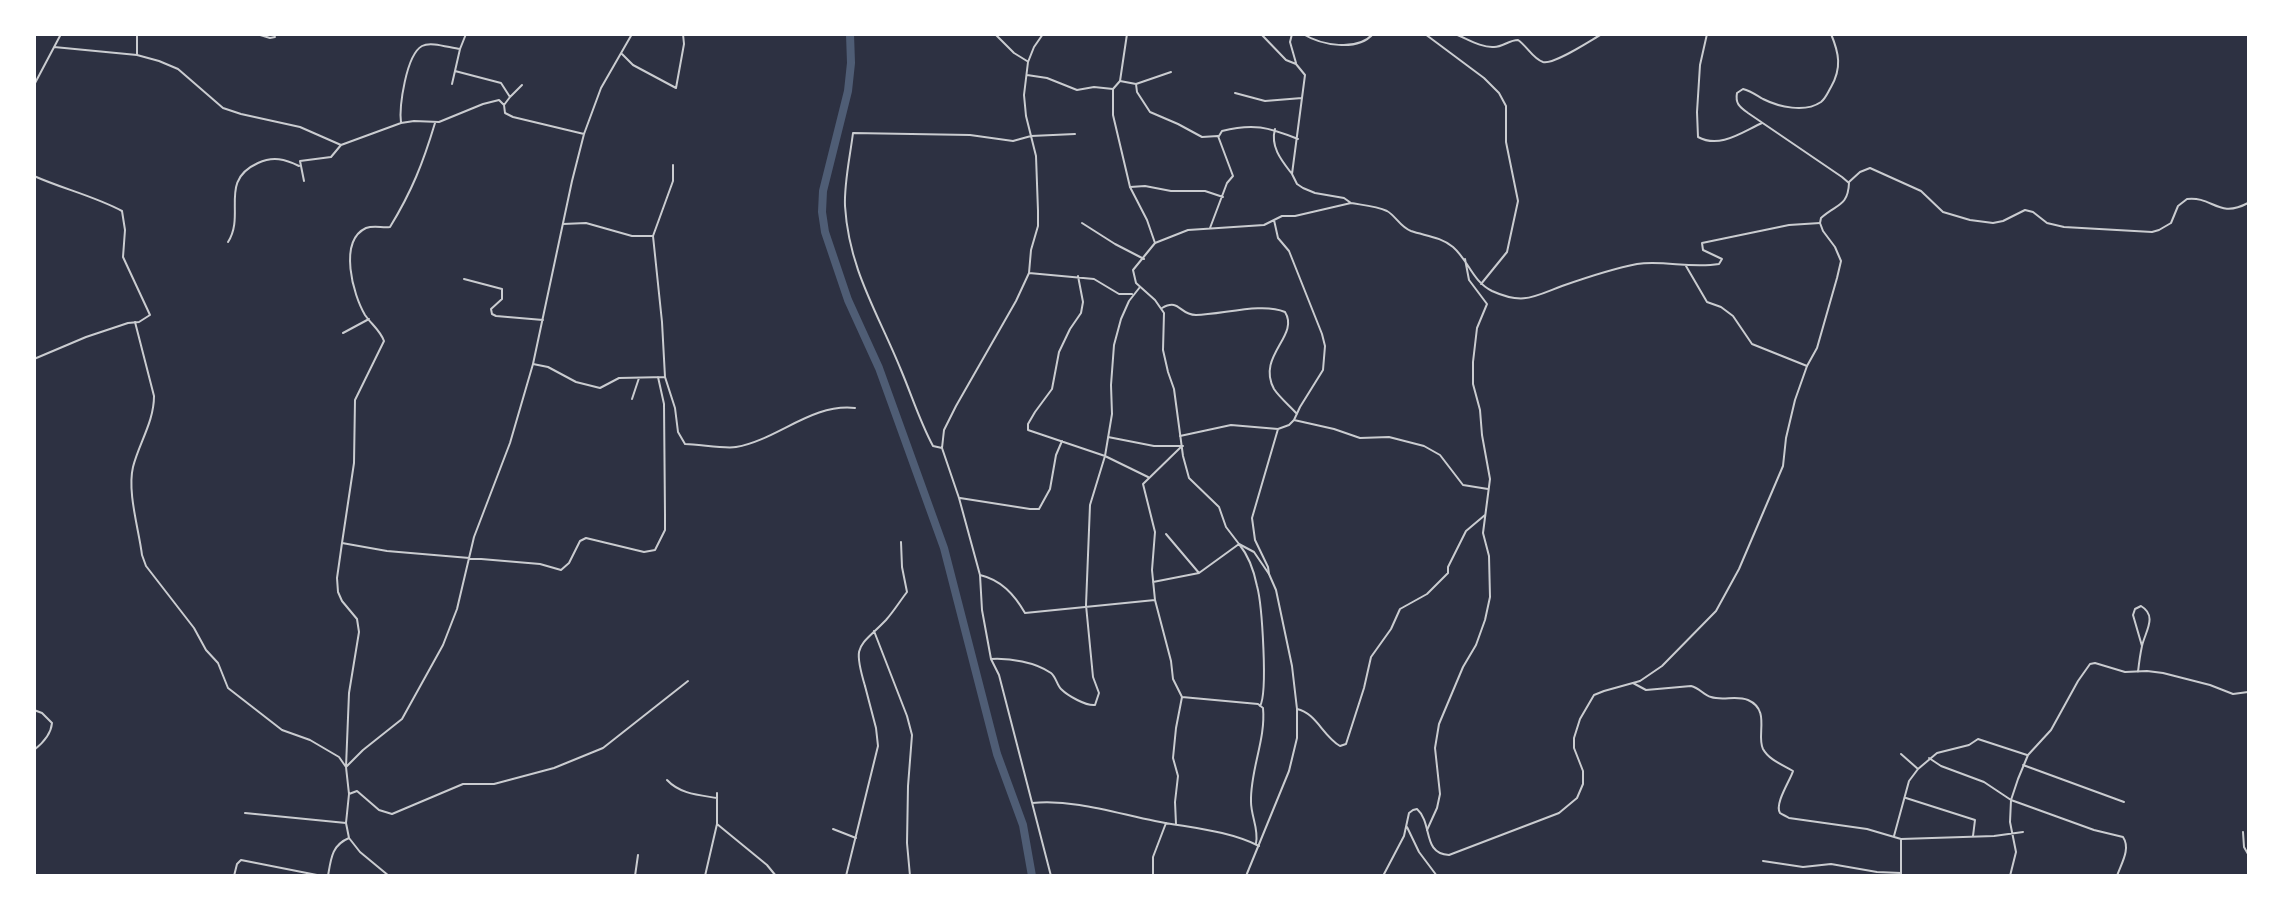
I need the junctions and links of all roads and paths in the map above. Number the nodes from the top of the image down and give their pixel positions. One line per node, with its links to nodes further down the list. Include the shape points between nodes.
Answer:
1 (61, 34): 20 (street)
2 (137, 34): 23 (street)
3 (256, 34): 19 (street)
4 (466, 34): 21 (street)
5 (632, 34): 22 (street)
6 (683, 34): 22 (street, via 676,88)
7 (1043, 34): 24 (street)
8 (1126, 34): 29 (street)
9 (1261, 34): 25 (street, via 1286,60)
10 (1292, 34): 25 (street, via 1290,42)
11 (1303, 34): 12 (street, via 1350,45 1368,40)
12 (1373, 34)
13 (1425, 34): 73 (street, via 1484,78 1506,106 1506,142 1518,201 1507,252)
14 (1455, 34): 15 (street, via 1490,47 1518,40 1547,62)
15 (1602, 34)
16 (1707, 34): 41 (street, via 1700,65 1698,137 1714,141 1735,138)
17 (1831, 34): 41 (street, via 1840,63 1834,83 1820,104 1794,108 1743,89 1737,93 1739,106)
18 (996, 35): 24 (street)
19 (275, 37)
20 (54, 47): 23 (street); 32 (street)
21 (460, 49): 26 (street); 39 (street, via 420,46 413,57 399,108)
22 (622, 54): 43 (street, via 601,88)
23 (137, 55): 48 (street, via 178,69 223,108 300,127)
24 (1028, 62): 28 (street)
25 (1296, 64): 37 (street, via 1305,75)
26 (455, 71): 30 (street); 36 (street, via 501,83)
27 (1171, 72): 31 (street)
28 (1027, 75): 34 (street, via 1077,90); 45 (street, via 1024,95)
29 (1120, 81): 31 (street); 34 (street)
30 (452, 84)
31 (1136, 84): 46 (street, via 1150,112 1202,137)
32 (34, 85)
33 (522, 85): 36 (street)
34 (1113, 89): 55 (street, via 1113,115)
35 (1235, 93): 37 (street, via 1265,100)
36 (510, 97): 38 (street)
37 (1302, 98): 47 (street)
38 (504, 105): 40 (street, via 500,100 483,104); 43 (street, via 505,113 513,117)
39 (401, 123): 40 (street); 48 (street)
40 (435, 123): 77 (street, via 421,170 390,227 365,229 354,243 350,275)
41 (1762, 123): 54 (street)
42 (1275, 129): 46 (street, via 1244,126 1222,131); 47 (street); 51 (street, via 1274,145)
43 (584, 134): 62 (street)
44 (1075, 134): 45 (street)
45 (1031, 136): 70 (street, via 1036,156 1038,219); 96 (street, via 1013,141 970,135 853,133 845,205 854,262 919,420 933,446)
46 (1218, 136): 56 (street, via 1233,176)
47 (1298, 139): 51 (street)
48 (341, 145): 50 (street, via 331,157 300,161)
49 (673, 165): 64 (street, via 673,180)
50 (299, 166): 53 (street); 65 (street, via 275,158 255,164 242,174 235,186 234,220)
51 (1292, 174): 57 (street, via 1303,188)
52 (34, 176): 79 (street, via 122,212 123,257 150,315)
53 (304, 181)
54 (1849, 183): 58 (street, via 1870,168 1922,191 1951,215 1970,220 1998,222 2025,210 2052,224 2114,231 2159,230 2170,223 2187,199 2229,210); 61 (street, via 1845,200 1824,215)
55 (1130, 187): 56 (street, via 1205,191); 66 (street)
56 (1223, 197): 63 (street)
57 (1351, 203): 59 (street); 68 (street, via 1387,211 1408,230 1446,242)
58 (2248, 203)
59 (1274, 220): 63 (street, via 1264,225); 89 (street, via 1278,238 1289,251 1325,346 1323,370)
60 (1082, 223): 67 (street)
61 (1820, 223): 69 (street, via 1789,225 1706,242 1701,246 1703,250 1722,262); 83 (street, via 1841,261 1817,348)
62 (563, 224): 64 (street, via 586,223 632,236); 78 (street)
63 (1210, 228): 66 (street, via 1188,230)
64 (653, 236): 85 (street)
65 (228, 242)
66 (1155, 243): 67 (street)
67 (1144, 259): 74 (street, via 1133,270)
68 (1465, 259): 73 (street); 99 (street, via 1469,280 1487,304 1477,328 1473,384 1490,479)
69 (1686, 266): 73 (street, via 1636,264 1531,298 1502,295); 83 (street, via 1707,302 1733,316 1752,344)
70 (1029, 273): 71 (street); 96 (street, via 944,430)
71 (1078, 276): 75 (street, via 1094,279 1119,294); 94 (street, via 1082,313 1059,352 1052,389 1028,424 1028,430)
72 (464, 279): 78 (street, via 502,289 502,299 491,309 495,316)
73 (1481, 284)
74 (1140, 286): 75 (street); 76 (street)
75 (1133, 294): 93 (street, via 1114,345)
76 (1162, 308): 89 (street, via 1175,304 1190,315 1256,309 1285,312 1287,329 1270,363 1270,374 1274,389); 92 (street, via 1163,350 1174,389)
77 (369, 319): 80 (street); 104 (street, via 384,341 356,400 354,463)
78 (543, 320): 82 (street)
79 (135, 322): 81 (street); 129 (street, via 154,396 132,480 146,566 218,663 228,688 282,730 310,740 339,757)
80 (343, 333)
81 (34, 359)
82 (533, 364): 86 (street, via 600,388 619,378); 106 (street, via 510,443)
83 (1807, 366): 118 (street, via 1794,405 1780,475 1723,601 1672,658)
84 (658, 377): 85 (street); 86 (street); 106 (street, via 664,404 665,530 655,550 644,552 586,538 561,570 540,564)
85 (665, 377): 88 (street, via 678,432 685,444 736,447 761,440 822,411)
86 (639, 378): 87 (street)
87 (632, 399)
88 (855, 408)
89 (1296, 414): 90 (street)
90 (1294, 420): 91 (street); 99 (street, via 1360,438 1389,437 1424,446 1440,455 1463,485)
91 (1278, 429): 92 (street, via 1231,425); 108 (street, via 1252,518 1255,540)
92 (1180, 436): 95 (street)
93 (1108, 437): 95 (street, via 1154,446); 97 (street)
94 (1062, 441): 97 (street); 100 (street, via 1050,489 1039,509)
95 (1183, 446): 98 (street); 105 (street, via 1190,478 1219,507)
96 (942, 448): 100 (street)
97 (1105, 456): 98 (street); 112 (street, via 1090,505)
98 (1148, 477): 110 (street, via 1143,484 1155,532)
99 (1488, 489): 101 (street)
100 (959, 498): 109 (street)
101 (1486, 514): 122 (street, via 1466,531 1448,573 1427,594 1400,609 1371,657 1347,744 1340,746 1334,742 1311,716); 144 (street, via 1483,533 1489,556 1489,606 1476,645 1439,724 1436,748 1440,794)
102 (1166, 534): 107 (street)
103 (901, 542): 113 (street, via 907,592)
104 (342, 543): 106 (street); 129 (street, via 338,592 357,620 359,632 349,693)
105 (1239, 544): 107 (street); 108 (street, via 1254,552); 121 (street, via 1258,588 1264,682)
106 (468, 558): 129 (street, via 457,609 402,719)
107 (1199, 573): 110 (street)
108 (1269, 574): 122 (street, via 1292,666)
109 (980, 575): 112 (street, via 1008,589 1025,613); 115 (street)
110 (1152, 582): 111 (street)
111 (1155, 600): 112 (street); 120 (street, via 1173,679)
112 (1086, 605): 115 (street, via 1099,693 1095,705 1062,690 1048,672 1009,658)
113 (874, 631): 151 (street, via 865,639 858,655 878,746); 166 (street, via 912,735 907,843)
114 (2142, 646): 114 (street, via 2150,616 2141,606 2133,615); 116 (street)
115 (991, 659): 135 (street, via 999,675)
116 (2138, 672): 119 (street, via 2163,673 2232,694); 126 (street, via 2090,664 2051,730)
117 (688, 681): 132 (street, via 603,748 554,768 495,784 463,784 392,814 379,810 357,791)
118 (1633, 683): 144 (street, via 1594,695 1580,719 1574,748 1583,784 1570,806 1454,854 1442,855 1435,850); 148 (street, via 1646,690 1697,687 1712,698 1736,697 1753,703 1761,717 1761,746 1772,759 1793,771 1784,788 1781,813 1789,818 1867,828)
119 (2248, 692)
120 (1182, 697): 121 (street); 141 (street, via 1173,758 1178,776)
121 (1260, 706): 153 (street, via 1263,732 1251,801)
122 (1297, 709): 153 (street, via 1297,738 1289,771)
123 (34, 710): 124 (street, via 52,723 44,741)
124 (34, 750)
125 (1901, 754): 130 (street)
126 (2028, 755): 127 (street, via 1978,739); 128 (street)
127 (1929, 758): 130 (street); 134 (street, via 1984,782)
128 (2023, 765): 134 (street); 136 (street)
129 (346, 767): 132 (street)
130 (1918, 769): 133 (street, via 1909,781)
131 (667, 780): 140 (street, via 688,793 717,796)
132 (349, 794): 138 (street)
133 (1905, 797): 148 (street); 149 (street, via 1976,820)
134 (2011, 800): 147 (street); 173 (street, via 2123,837 2127,850)
135 (1032, 802): 139 (street, via 1067,802); 167 (street)
136 (2124, 802)
137 (244, 813): 138 (street)
138 (346, 823): 150 (street)
139 (1166, 823): 141 (street); 168 (street, via 1152,857)
140 (717, 824): 163 (street); 164 (street)
141 (1176, 824): 153 (street)
142 (1407, 827): 144 (street, via 1409,813 1415,809 1424,816); 170 (street); 171 (street)
143 (833, 829): 151 (street)
144 (1427, 830)
145 (2023, 832): 147 (street)
146 (2243, 832): 154 (street)
147 (2011, 835): 149 (street); 172 (street, via 2016,852)
148 (1894, 836): 152 (street)
149 (1973, 836): 152 (street)
150 (349, 838): 160 (street, via 333,850); 161 (street)
151 (856, 838): 165 (street)
152 (1901, 839): 157 (street)
153 (1257, 845): 169 (street)
154 (2248, 854)
155 (638, 855): 162 (street)
156 (1763, 861): 157 (street, via 1803,867 1831,864)
157 (1901, 874)
158 (234, 876): 159 (street, via 241,860)
159 (321, 876)
160 (328, 876)
161 (389, 876)
162 (635, 876)
163 (705, 876)
164 (776, 876)
165 (846, 876)
166 (910, 876)
167 (1051, 876)
168 (1153, 876)
169 (1246, 876)
170 (1383, 876)
171 (1437, 876)
172 (2010, 876)
173 (2117, 876)

